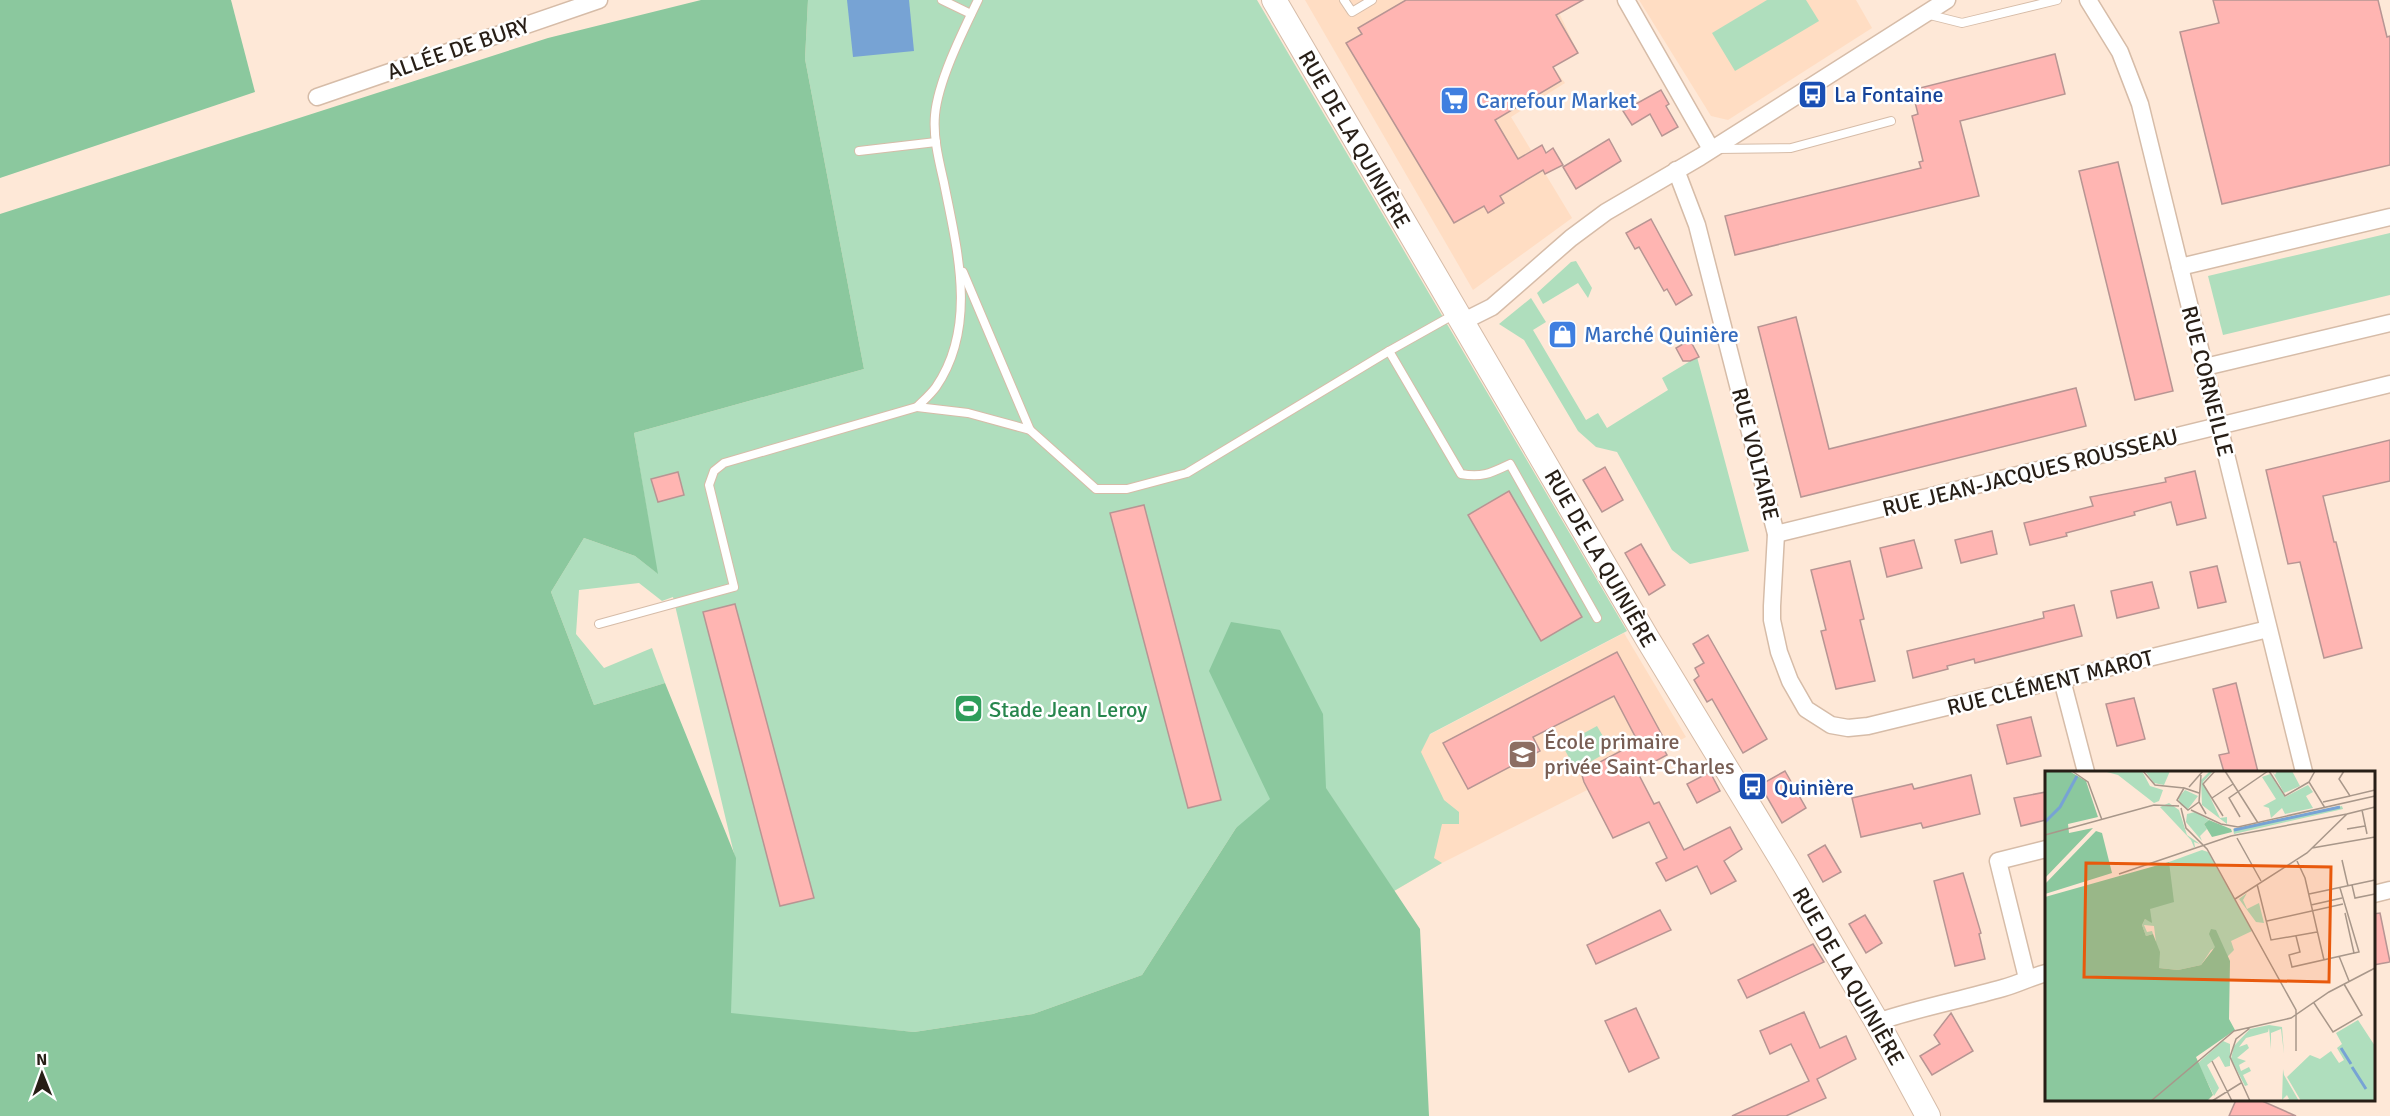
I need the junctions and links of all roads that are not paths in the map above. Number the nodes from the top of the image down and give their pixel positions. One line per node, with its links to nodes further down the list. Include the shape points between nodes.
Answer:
1 (599, 0): 13 (street, ALLÉE DE BURY)
2 (942, 0): 11 (lane)
3 (978, 0): 11 (lane)
4 (1274, 0): 22 (street, RUE DE LA QUINIÈRE)
5 (1344, 0): 6 (lane, via 1352,12)
6 (1372, 0)
7 (1626, 0): 16 (street)
8 (1947, 0): 12 (street)
9 (2057, 0): 12 (lane, via 1962,23)
10 (2088, 0): 20 (street, RUE CORNEILLE, via 2120,52 2140,104)
11 (971, 14): 15 (lane, via 938,95)
12 (1925, 14): 16 (street)
13 (317, 96)
14 (1891, 121): 16 (lane, via 1791,148)
15 (936, 142): 17 (lane); 21 (lane)
16 (1711, 149): 18 (street)
17 (859, 151)
18 (1676, 170): 22 (street, via 1571,238 1492,307); 30 (street, RUE VOLTAIRE, via 1697,225)
19 (2390, 217): 20 (street)
20 (2180, 267): 25 (street, RUE CORNEILLE)
21 (961, 268): 27 (lane, via 960,326 950,358 936,386); 29 (lane)
22 (1461, 317): 24 (lane); 43 (street, RUE DE LA QUINIÈRE)
23 (2390, 323): 25 (street)
24 (1389, 351): 29 (lane, via 1187,473 1127,489 1096,489); 31 (lane, via 1461,474 1476,477 1510,464)
25 (2205, 367): 28 (street, RUE CORNEILLE)
26 (2390, 384): 28 (street, RUE JEAN-JACQUES ROUSSEAU)
27 (917, 407): 29 (lane, via 968,413); 32 (lane, via 724,463 714,471 709,485 734,587)
28 (2219, 426): 30 (street, RUE JEAN-JACQUES ROUSSEAU); 33 (street, RUE CORNEILLE)
29 (1030, 430)
30 (1776, 534): 35 (street, RUE VOLTAIRE, via 1772,606 1779,652 1802,702)
31 (1597, 618)
32 (599, 624)
33 (2268, 629): 34 (street, RUE CLÉMENT MAROT); 37 (street, RUE CORNEILLE)
34 (2062, 680): 35 (street, RUE CLÉMENT MAROT, via 1868,726); 36 (street)
35 (1831, 725)
36 (2086, 771)
37 (2304, 771)
38 (2045, 849): 42 (street, via 1998,861)
39 (2390, 890): 40 (street)
40 (2375, 894)
41 (2045, 973): 42 (street)
42 (2027, 978): 43 (street)
43 (1877, 1022): 44 (street, RUE DE LA QUINIÈRE)
44 (1928, 1116)

